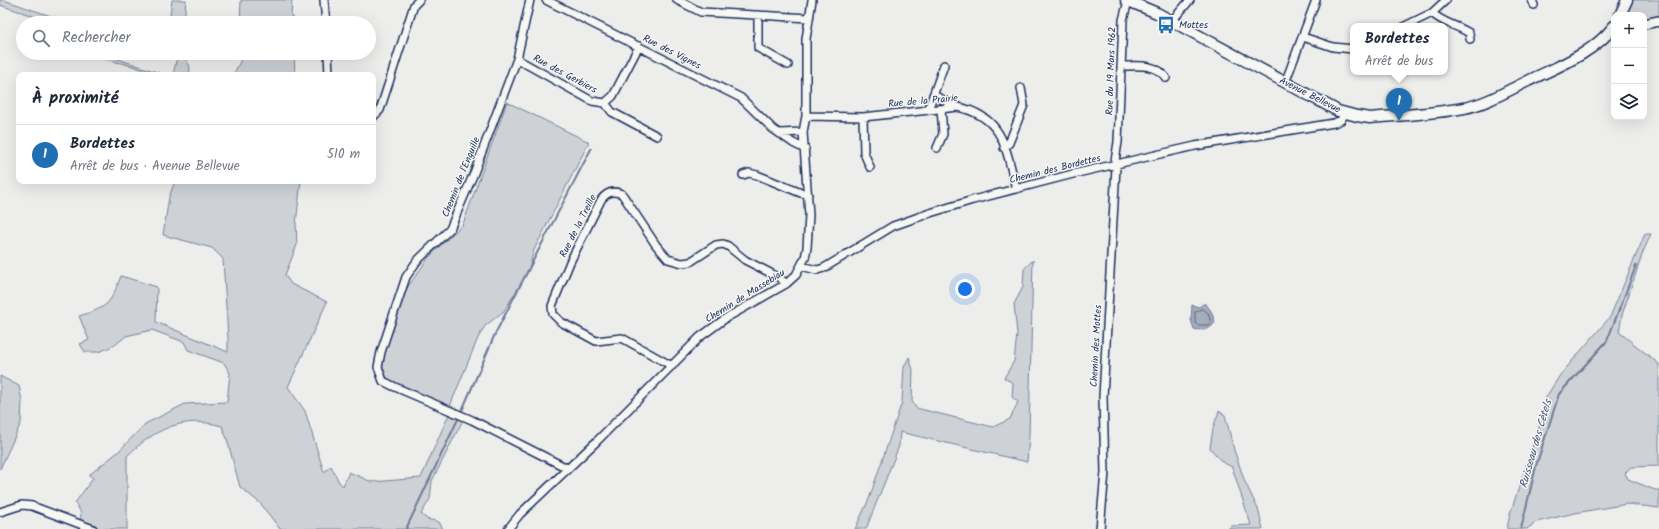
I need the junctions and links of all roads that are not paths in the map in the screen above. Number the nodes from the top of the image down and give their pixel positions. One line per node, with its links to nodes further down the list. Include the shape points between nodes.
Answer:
1 (324, 0): 16 (street)
2 (419, 0): 44 (street, via 414,5 380,110)
3 (530, 0): 29 (street, Chemin de l'Enguille)
4 (546, 0): 27 (street, Rue des Vignes)
5 (677, 0): 15 (street, via 701,12)
6 (812, 0): 17 (street, Chemin de Massebiau)
7 (1190, 0): 19 (street)
8 (1316, 0): 25 (street)
9 (1436, 0): 13 (street)
10 (1446, 0): 13 (street)
11 (1627, 0): 14 (main road)
12 (1127, 1): 19 (main road, Avenue Bellevue); 33 (street, Rue du 19 Mars 1962, via 1123,20)
13 (1435, 11): 20 (street); 21 (street)
14 (1621, 12)
15 (758, 15): 17 (street); 31 (street, via 758,48)
16 (325, 16)
17 (809, 18): 45 (street, Chemin de Massebiau, via 805,65)
18 (1659, 21): 22 (street)
19 (1171, 22): 36 (main road, Avenue Bellevue)
20 (1411, 23)
21 (1444, 23)
22 (1647, 23)
23 (1448, 25): 26 (street, via 1469,33)
24 (1611, 33): 43 (main road, Avenue Bellevue, via 1583,54 1476,105 1453,110 1370,118)
25 (1303, 37): 28 (street, via 1333,47); 36 (street)
26 (1470, 39)
27 (639, 46): 39 (street, Rue des Gerbiers, via 613,96); 48 (street, Rue des Vignes, via 740,98)
28 (1350, 49)
29 (517, 59): 39 (street, Rue des Gerbiers, via 592,101); 63 (street, Chemin de l'Enguille, via 450,229 417,261 406,277 378,367 383,381 472,420)
30 (328, 60): 34 (street)
31 (788, 65)
32 (944, 65): 38 (street)
33 (1122, 66): 35 (street, via 1154,67 1162,71); 50 (street, Rue du 19 Mars 1962)
34 (329, 72)
35 (1166, 78)
36 (1285, 83): 43 (main road, Avenue Bellevue)
37 (1021, 88): 52 (street, via 1024,105 1009,143)
38 (933, 95): 40 (street); 42 (street)
39 (605, 103): 49 (street, Rue des Gerbiers, via 612,112)
40 (958, 107): 41 (street, Rue de la Prairie); 52 (street, Rue de la Prairie, via 972,110 988,120 995,127)
41 (941, 109): 42 (street, Rue de la Prairie); 51 (street, via 943,134)
42 (928, 110): 46 (street, Rue de la Prairie)
43 (1342, 112): 54 (street, Chemin des Bordettes, via 1340,120 1328,124 1210,143)
44 (376, 114)
45 (806, 116): 46 (street, Rue de la Prairie); 47 (street, Chemin de Massebiau)
46 (863, 117): 56 (street, via 864,153)
47 (803, 132): 48 (street); 53 (street, Chemin de Massebiau)
48 (780, 134): 53 (street, Rue des Vignes)
49 (657, 136)
50 (1118, 142): 54 (street, Rue du 19 Mars 1962); 55 (street, Rue du 19 Mars 1962)
51 (937, 148)
52 (1004, 148): 58 (street, Rue de la Prairie)
53 (805, 149): 59 (street, Chemin de Massebiau)
54 (1123, 162): 55 (street, Chemin des Bordettes)
55 (1116, 164): 58 (street, Chemin des Bordettes); 68 (street, Chemin des Mottes, via 1103,397 1105,472)
56 (870, 167)
57 (743, 176): 59 (street, via 750,173)
58 (1016, 189): 60 (street, Chemin des Bordettes, via 907,220 824,268 817,270)
59 (808, 194): 60 (street, Chemin de Massebiau, via 807,248)
60 (801, 266): 61 (street, Chemin de Massebiau)
61 (786, 284): 62 (street, Chemin de Massebiau, via 711,328); 62 (street, Rue de la Treille, via 723,244 716,245 690,262 682,263 668,259 622,194 608,192 601,200 570,262 552,306 553,314 561,322 592,339 601,342 622,338)
62 (672, 366): 63 (street, Chemin de Massebiau)
63 (567, 468): 67 (street, Chemin de Massebiau)
64 (0, 512): 65 (street, via 22,505 32,506)
65 (73, 526): 66 (street)
66 (93, 529)
67 (508, 529)
68 (1100, 529)

